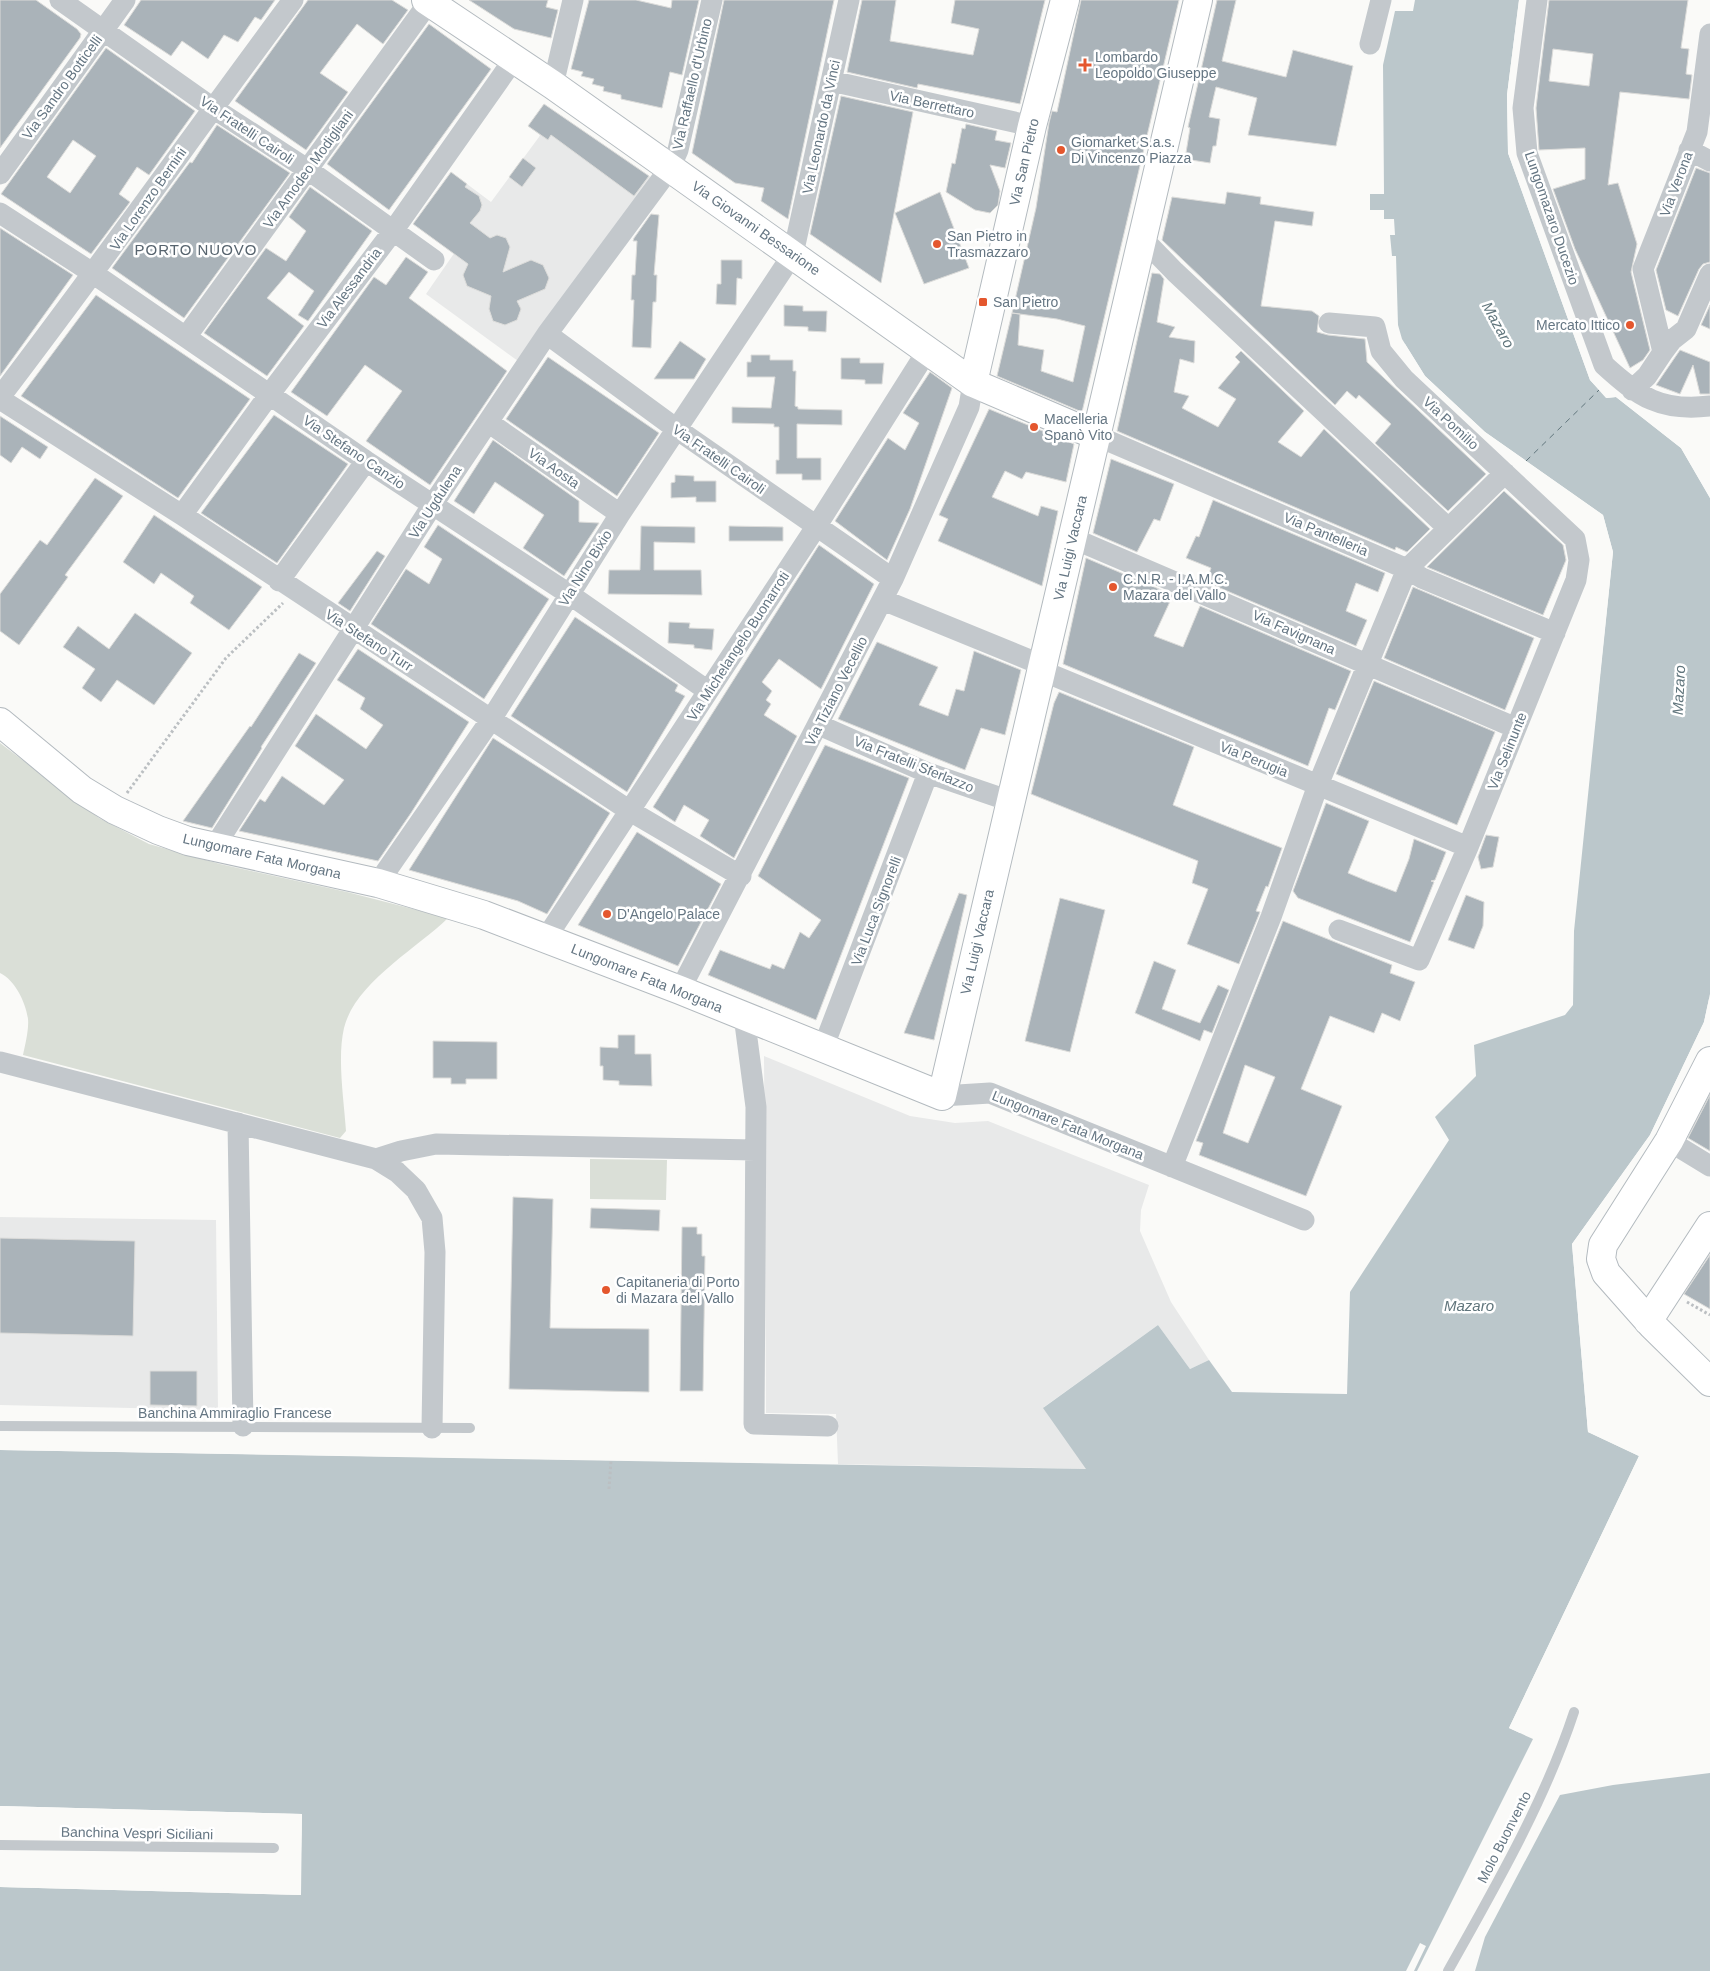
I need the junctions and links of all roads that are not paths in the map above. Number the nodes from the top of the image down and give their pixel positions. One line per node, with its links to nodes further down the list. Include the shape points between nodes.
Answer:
1 (60, 0): 12 (street, Via Fratelli Cairoli)
2 (125, 0): 12 (street, Via Sandro Botticelli)
3 (293, 0): 18 (street, Via Lorenzo Bernini)
4 (573, 0): 17 (street)
5 (712, 0): 22 (street, Via Raffaello d'Urbino, via 678,150)
6 (849, 0): 16 (street, Via Leonardo da Vinci)
7 (1065, 0): 19 (main road, Via San Pietro)
8 (1198, 0): 27 (main road, Via Luigi Vaccara)
9 (1381, 0): 14 (street)
10 (1537, 0): 38 (street, Lungomazaro Ducezio, via 1523,108 1527,153 1604,365)
11 (434, 3): 15 (main road, Via Giovanni Bessarione); 23 (street, Via Amodeo Modigliani)
12 (102, 30): 18 (street, Via Fratelli Cairoli); 24 (street, Via Sandro Botticelli)
13 (1710, 34): 20 (street, Via Verona, via 1696,132)
14 (1370, 44)
15 (514, 59): 17 (main road, Via Giovanni Bessarione); 26 (street, Via Alessandria)
16 (831, 81): 19 (street, Via Berrettaro); 28 (street, Via Leonardo da Vinci)
17 (553, 85): 22 (main road, Via Giovanni Bessarione)
18 (213, 108): 23 (street, Via Fratelli Cairoli); 30 (street, Via Lorenzo Bernini)
19 (1032, 126): 37 (main road, Via San Pietro)
20 (1690, 150): 21 (street); 36 (street, Via Verona, via 1643,269)
21 (1710, 161)
22 (670, 168): 28 (main road, Via Giovanni Bessarione); 33 (street, Via Ugdulena)
23 (307, 170): 26 (street, Via Fratelli Cairoli); 34 (street, Via Amodeo Modigliani)
24 (0, 174)
25 (0, 213): 30 (street, Via Stefano Canzio)
26 (392, 231): 29 (street, Via Fratelli Cairoli); 39 (street, Via Alessandria)
27 (1142, 237): 44 (main road, Via Luigi Vaccara); 51 (street, via 1174,272)
28 (793, 254): 35 (main road, Via Giovanni Bessarione); 43 (street, Via Nino Bixio)
29 (434, 260)
30 (94, 274): 34 (street, Via Stefano Canzio); 40 (street, Via Lorenzo Bernini)
31 (1710, 274): 36 (street, via 1686,329)
32 (1330, 323): 46 (street, Via Pomilio, via 1375,327 1381,351 1404,379)
33 (548, 334): 42 (street, Via Ugdulena); 43 (street, Via Fratelli Cairoli)
34 (186, 337): 39 (street, Via Stefano Canzio)
35 (927, 351): 37 (main road, Via Giovanni Bessarione); 50 (street, Via Michelangelo Buonarroti)
36 (1663, 352): 38 (street, via 1647,376)
37 (973, 383): 44 (main road, Via Giovanni Bessarione); 55 (street, Via Tiziano Vecellio, via 969,407)
38 (1632, 390): 41 (street, Lungomazaro Ducezio, via 1658,403 1684,408)
39 (268, 395): 45 (street, Via Stefano Canzio); 49 (street, Via Alessandria)
40 (0, 398): 49 (street, Via Stefano Turr)
41 (1704, 407)
42 (488, 422): 47 (street, Via Ugdulena); 48 (street, Via Aosta)
43 (678, 430): 48 (street, Via Nino Bixio); 50 (street, Via Fratelli Cairoli)
44 (1097, 436): 52 (main road, Via Luigi Vaccara); 54 (street, Via Pantelleria)
45 (366, 461): 47 (street, Via Stefano Canzio); 56 (street)
46 (1504, 473): 51 (street); 53 (street, Via Pomilio)
47 (433, 504): 57 (street, Via Stefano Canzio); 59 (street, Via Ugdulena)
48 (620, 514): 57 (street, Via Nino Bixio)
49 (182, 515): 56 (street, Via Stefano Turr)
50 (816, 527): 55 (street, Via Fratelli Cairoli); 63 (street, Via Michelangelo Buonarroti)
51 (1448, 528): 54 (street)
52 (1072, 538): 61 (street, Via Favignana); 62 (main road, Via Luigi Vaccara)
53 (1575, 539): 60 (street, Via Selinunte, via 1579,560 1576,580)
54 (1407, 569): 60 (street, Via Pantelleria); 61 (street)
55 (894, 579): 58 (street, Via Tiziano Vecellio)
56 (286, 586): 59 (street, Via Stefano Turr)
57 (569, 594): 63 (street, Via Stefano Canzio); 64 (street, Via Nino Bixio)
58 (883, 600): 62 (street, Via Perugia); 66 (street, Via Tiziano Vecellio)
59 (353, 630): 64 (street, Via Stefano Turr); 72 (street, Via Ugdulena)
60 (1555, 633): 67 (street, Via Selinunte)
61 (1368, 664): 67 (street, Via Favignana); 69 (street)
62 (1041, 668): 69 (street, Via Perugia); 70 (main road, Via Luigi Vaccara)
63 (708, 690): 71 (street, Via Michelangelo Buonarroti)
64 (492, 718): 71 (street, Via Stefano Turr); 75 (street, Via Nino Bixio)
65 (0, 722): 72 (main road, Lungomare Fata Morgana, via 82,790 115,810 181,838)
66 (819, 725): 68 (street, Via Fratelli Sferlazzo); 74 (street, Via Tiziano Vecellio)
67 (1516, 728): 73 (street, Via Selinunte)
68 (928, 773): 70 (street, Via Fratelli Sferlazzo); 80 (street, Via Luca Signorelli)
69 (1318, 785): 73 (street, Via Perugia); 89 (street, via 1271,917)
70 (1010, 801): 83 (main road, Via Luigi Vaccara)
71 (630, 811): 74 (street, Via Stefano Turr); 77 (street, Via Michelangelo Buonarroti)
72 (215, 846): 75 (main road, Lungomare Fata Morgana)
73 (1468, 847): 76 (street, Via Selinunte, via 1419,960)
74 (741, 876): 78 (street, Via Tiziano Vecellio)
75 (378, 883): 77 (main road, Lungomare Fata Morgana, via 484,915)
76 (1339, 930)
77 (546, 938): 78 (main road, Lungomare Fata Morgana)
78 (680, 990): 79 (main road, Lungomare Fata Morgana)
79 (744, 1016): 80 (main road, Lungomare Fata Morgana); 86 (street, via 756,1107)
80 (823, 1048): 83 (main road, Lungomare Fata Morgana)
81 (1710, 1061): 85 (main road)
82 (0, 1062): 84 (street)
83 (942, 1096): 89 (street, Lungomare Fata Morgana, via 990,1093)
84 (238, 1123): 87 (street); 95 (street)
85 (1669, 1142): 88 (street); 92 (main road, via 1603,1244 1601,1259 1606,1273)
86 (755, 1150): 87 (street, via 436,1144); 96 (street, via 754,1424)
87 (376, 1159): 97 (street, via 397,1172 416,1190 432,1218 435,1252)
88 (1710, 1166)
89 (1172, 1167): 90 (street, Lungomare Fata Morgana)
90 (1304, 1220)
91 (1710, 1226): 92 (main road)
92 (1648, 1321): 93 (main road)
93 (1710, 1382)
94 (0, 1426): 95 (lane, Banchina Ammiraglio Francese)
95 (243, 1426): 97 (lane, Banchina Ammiraglio Francese)
96 (828, 1426)
97 (432, 1428): 98 (lane, Banchina Ammiraglio Francese)
98 (470, 1428)
99 (1574, 1712): 102 (lane, Molo Buonvento, via 1560,1756 1507,1865)
100 (0, 1845): 101 (lane, Banchina Vespri Siciliani)
101 (274, 1848)
102 (1448, 1971)

